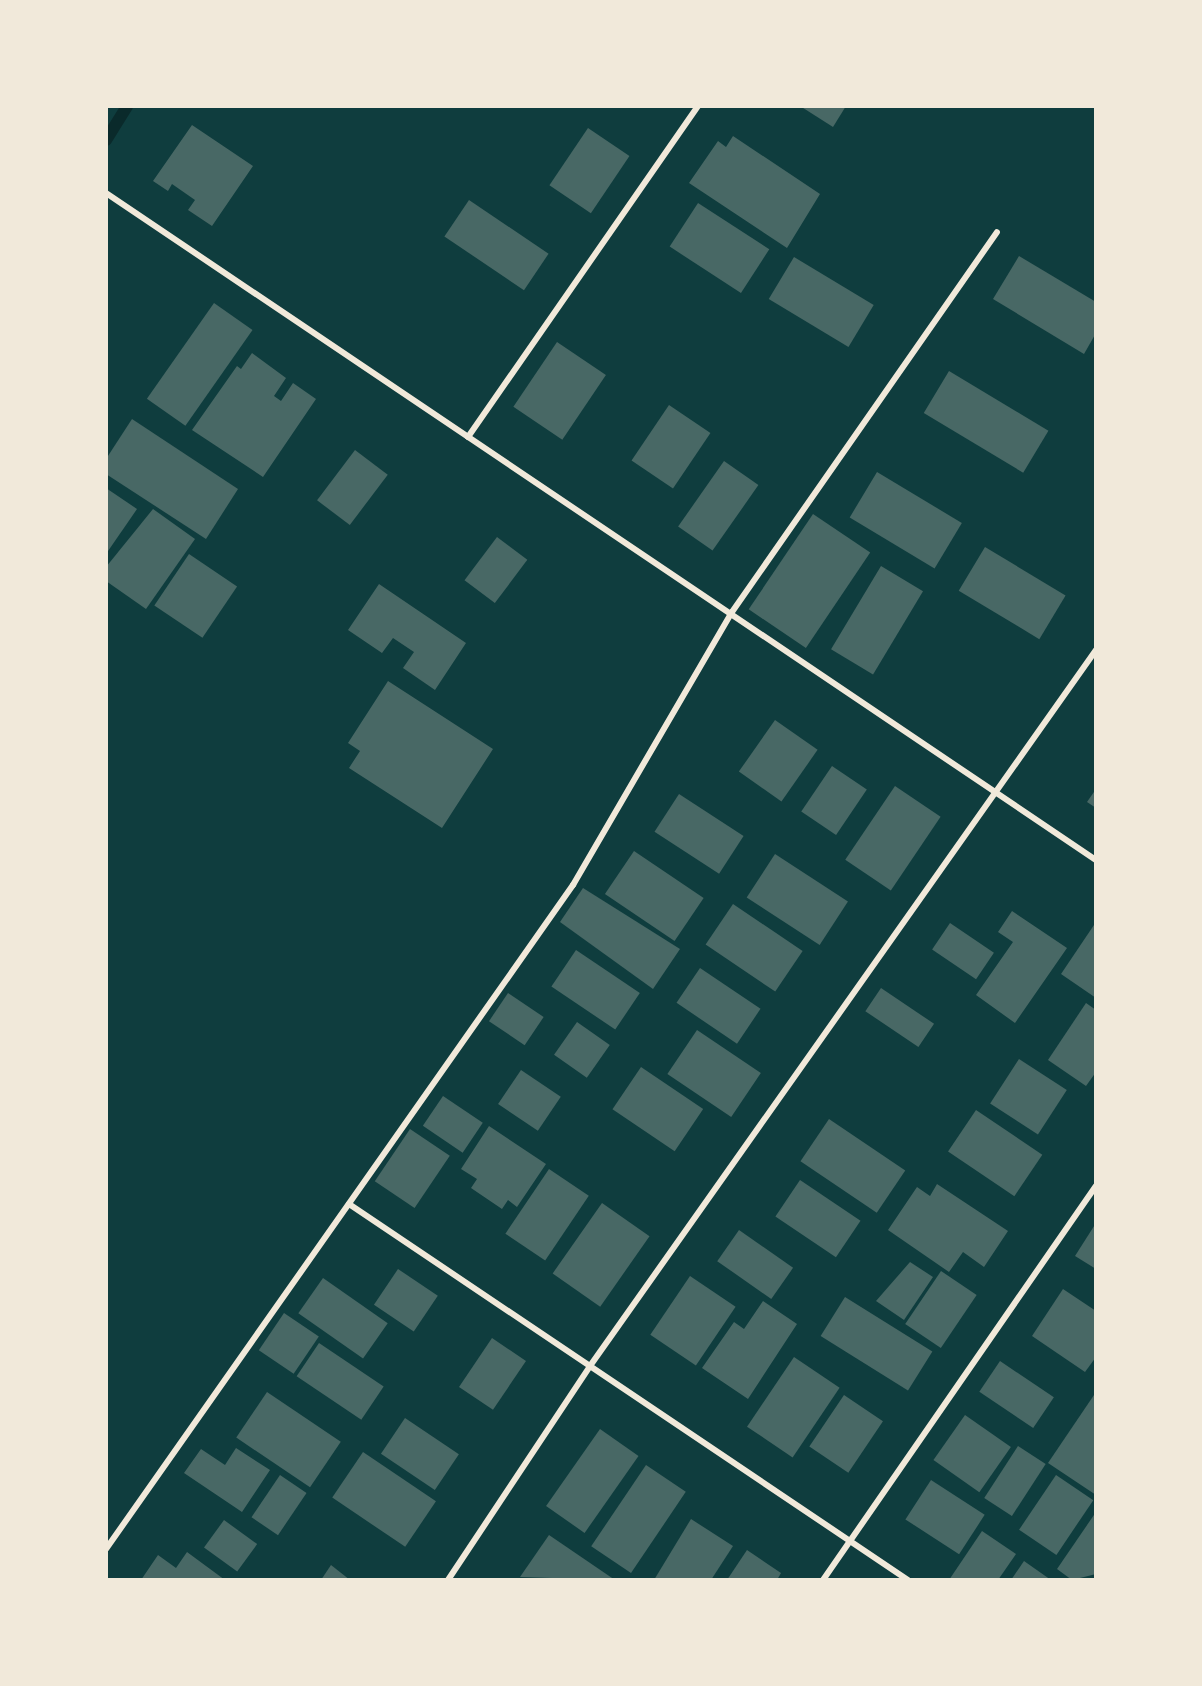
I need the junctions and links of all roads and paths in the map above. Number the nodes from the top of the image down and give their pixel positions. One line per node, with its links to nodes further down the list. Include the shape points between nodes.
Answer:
1 (698, 106): 4 (street)
2 (106, 193): 4 (street)
3 (997, 232): 5 (street)
4 (468, 437): 5 (street)
5 (732, 612): 7 (street); 10 (street, via 573,885)
6 (1095, 650): 7 (street)
7 (995, 793): 8 (street); 11 (street)
8 (1095, 860)
9 (1095, 1186): 12 (street)
10 (349, 1204): 11 (street); 13 (street)
11 (590, 1366): 12 (street); 14 (street)
12 (850, 1541): 15 (street); 16 (street)
13 (106, 1549)
14 (448, 1580)
15 (824, 1580)
16 (908, 1580)

